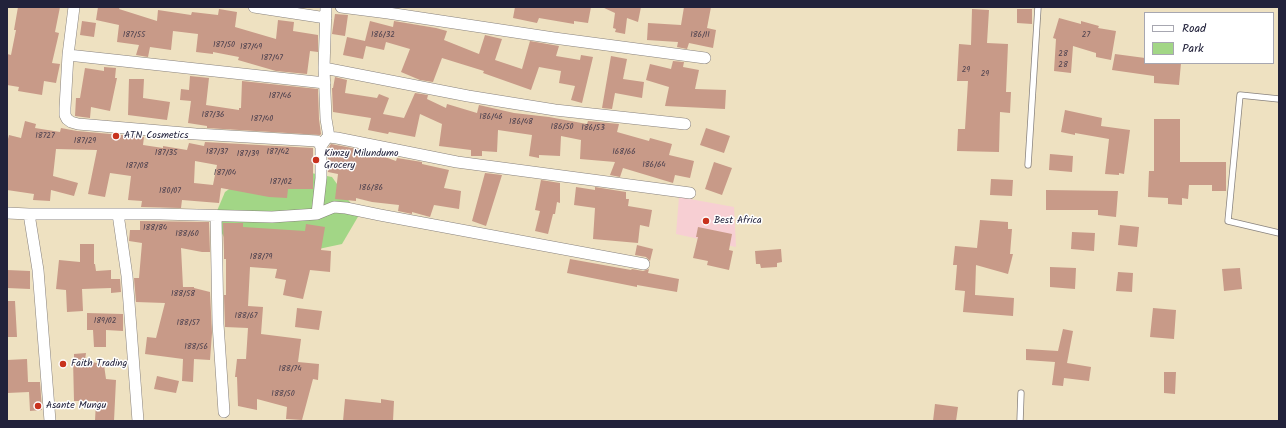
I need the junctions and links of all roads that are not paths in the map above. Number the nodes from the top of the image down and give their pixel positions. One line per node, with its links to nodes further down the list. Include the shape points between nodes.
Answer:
1 (74, 7): 6 (street)
2 (254, 7): 5 (street)
3 (341, 7): 7 (street)
4 (1038, 7): 14 (lane)
5 (326, 12): 8 (street)
6 (68, 55): 9 (street); 13 (street, via 65,115 71,122 317,141)
7 (705, 58)
8 (324, 68): 9 (street); 11 (street, via 555,110)
9 (325, 83): 12 (street)
10 (1279, 98): 21 (lane, via 1240,95 1228,221)
11 (685, 124)
12 (329, 138): 13 (street); 15 (street, via 464,163)
13 (321, 146): 19 (street)
14 (1028, 165)
15 (690, 193)
16 (7, 213): 17 (street)
17 (30, 214): 18 (street); 25 (street, via 38,270)
18 (118, 214): 20 (street); 26 (street, via 127,276)
19 (317, 214): 20 (street, via 272,217); 22 (street, via 334,207 346,208)
20 (216, 216): 24 (street, via 218,324)
21 (1279, 233)
22 (644, 264)
23 (1022, 393): 27 (lane)
24 (224, 412)
25 (50, 421)
26 (138, 421)
27 (1020, 421)

